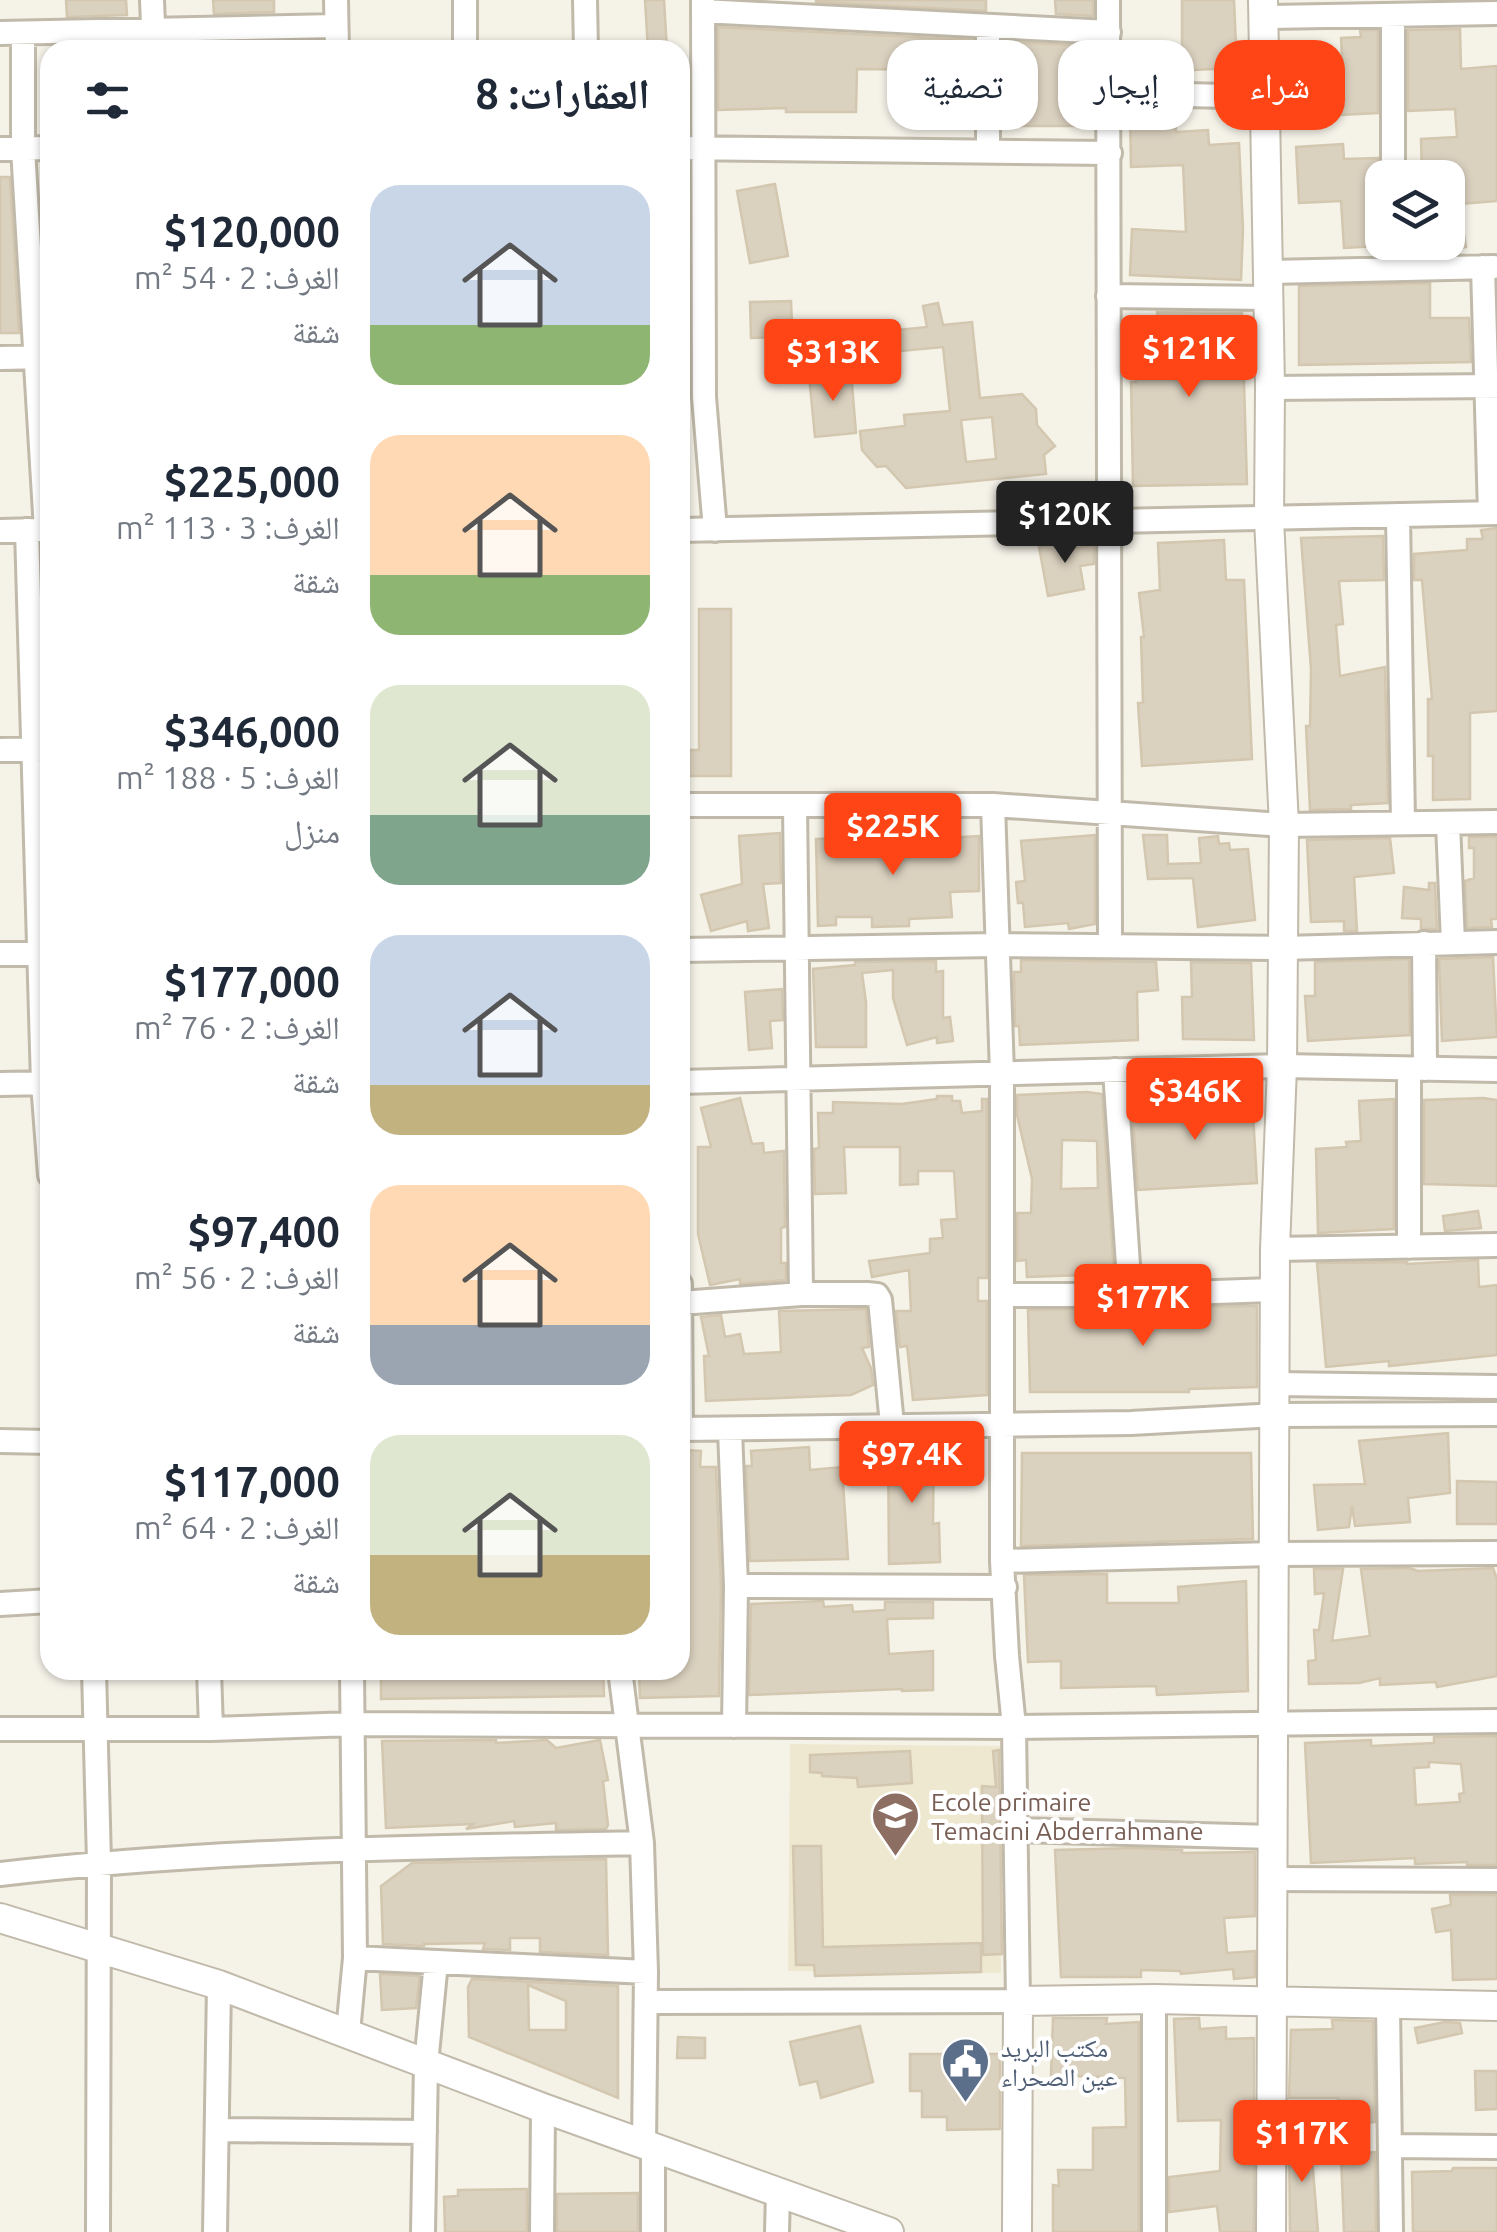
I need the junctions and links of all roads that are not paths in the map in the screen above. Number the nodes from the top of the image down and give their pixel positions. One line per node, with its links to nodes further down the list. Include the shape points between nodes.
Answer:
1 (152, 0): 15 (street)
2 (336, 0): 14 (street)
3 (465, 0): 16 (street)
4 (585, 0): 17 (street)
5 (1108, 0): 12 (street)
6 (703, 5): 8 (street); 22 (street)
7 (1263, 8): 10 (street); 19 (street)
8 (905, 11): 11 (street)
9 (1497, 14): 10 (street)
10 (1393, 15): 27 (street)
11 (988, 26): 12 (street); 25 (street)
12 (1109, 32): 18 (street)
13 (12, 33): 15 (street); 24 (street)
14 (337, 38): 15 (street)
15 (154, 39)
16 (465, 40)
17 (586, 40)
18 (1109, 40)
19 (1264, 40)
20 (1110, 130): 26 (street)
21 (1266, 130): 32 (street)
22 (691, 147): 25 (street); 31 (street)
23 (40, 148): 24 (street)
24 (11, 149): 34 (street)
25 (988, 151): 26 (street)
26 (1110, 152): 33 (street)
27 (1394, 160)
28 (1394, 260): 30 (street)
29 (1490, 267): 30 (street); 37 (street)
30 (1394, 269): 32 (street)
31 (691, 277): 39 (street)
32 (1268, 285): 33 (street); 38 (street)
33 (1108, 296): 43 (street)
34 (40, 332)
35 (40, 357): 36 (street)
36 (0, 358)
37 (1490, 386): 38 (street); 40 (street)
38 (1270, 388): 42 (street)
39 (692, 397): 46 (street)
40 (1493, 513): 41 (street)
41 (1398, 516): 42 (street); 55 (street)
42 (1270, 518): 43 (street); 57 (street)
43 (1110, 522): 46 (street); 53 (street)
44 (40, 530): 47 (street)
45 (690, 530): 46 (street)
46 (715, 530)
47 (0, 531)
48 (40, 749): 49 (street)
49 (0, 750)
50 (690, 805): 51 (street)
51 (794, 805): 52 (street); 63 (street)
52 (993, 805): 53 (street); 61 (street)
53 (1109, 813): 57 (street); 62 (street)
54 (1497, 822): 56 (street)
55 (1402, 823): 56 (street); 57 (street)
56 (1448, 823): 60 (street)
57 (1284, 825): 64 (street)
58 (1497, 942): 60 (street)
59 (1424, 943): 60 (street); 64 (street); 70 (street)
60 (1452, 943)
61 (997, 944): 62 (street); 63 (street); 72 (street)
62 (1110, 946): 64 (street)
63 (795, 948): 65 (street); 73 (street)
64 (1284, 948): 68 (street)
65 (690, 950)
66 (0, 954): 67 (street)
67 (40, 954)
68 (1282, 1066): 69 (street); 70 (street); 79 (street)
69 (1115, 1070): 72 (street); 84 (street)
70 (1417, 1070): 71 (street); 78 (street)
71 (1497, 1070)
72 (1002, 1074): 73 (street); 83 (street)
73 (798, 1078): 74 (street); 82 (street)
74 (690, 1082)
75 (40, 1083): 76 (street)
76 (0, 1084)
77 (1497, 1245): 78 (street)
78 (1409, 1247): 79 (street)
79 (1274, 1249): 80 (street)
80 (1275, 1290): 84 (street); 85 (street)
81 (690, 1294): 82 (street)
82 (801, 1294): 90 (street, via 880,1300)
83 (1005, 1295): 84 (street); 89 (street)
84 (1130, 1295)
85 (1276, 1384): 86 (street); 88 (street)
86 (1497, 1386)
87 (1497, 1414): 88 (street)
88 (1276, 1415): 89 (street); 96 (street)
89 (1001, 1423): 90 (street); 97 (street)
90 (892, 1425): 92 (street)
91 (690, 1429): 92 (street)
92 (730, 1430): 98 (street)
93 (0, 1441): 94 (street)
94 (40, 1442)
95 (1497, 1553): 96 (street)
96 (1273, 1554): 97 (street); 107 (street)
97 (1002, 1561): 99 (street)
98 (736, 1586): 99 (street); 110 (street)
99 (1005, 1586): 111 (street)
100 (40, 1602): 101 (street)
101 (0, 1604)
102 (95, 1680): 113 (street)
103 (210, 1680): 114 (street)
104 (352, 1680): 108 (street)
105 (621, 1680): 109 (street)
106 (1497, 1721): 107 (street)
107 (1274, 1723): 111 (street); 116 (street)
108 (352, 1724): 109 (street); 114 (street); 118 (street)
109 (626, 1725): 110 (street); 117 (street)
110 (734, 1726): 111 (street)
111 (1014, 1727): 115 (street)
112 (0, 1728): 113 (street)
113 (98, 1729): 114 (street); 119 (street)
114 (211, 1729)
115 (1018, 1830): 116 (street); 130 (street)
116 (1273, 1837): 121 (street)
117 (642, 1844): 118 (street); 127 (street)
118 (354, 1848): 119 (street); 125 (street)
119 (99, 1862): 120 (street); 124 (street)
120 (0, 1874)
121 (1272, 1879): 122 (street); 132 (street)
122 (1497, 1880)
123 (0, 1918): 124 (street)
124 (98, 1946): 128 (street); 144 (street)
125 (355, 1958): 126 (street); 135 (street)
126 (436, 1962): 127 (street); 136 (street)
127 (646, 1972): 131 (street)
128 (219, 1985): 135 (street); 138 (street)
129 (1154, 1999): 130 (street); 132 (street); 152 (street)
130 (1018, 2001): 131 (street); 151 (street)
131 (646, 2002): 140 (street)
132 (1272, 2002): 133 (street); 153 (street)
133 (1388, 2006): 134 (street); 141 (street)
134 (1497, 2006)
135 (348, 2032): 136 (street)
136 (426, 2064): 137 (street); 139 (street)
137 (543, 2108): 140 (street); 147 (street)
138 (216, 2130): 139 (street); 145 (street)
139 (425, 2132): 146 (street)
140 (649, 2146): 143 (street); 148 (street)
141 (1392, 2146): 142 (street); 154 (street)
142 (1497, 2147)
143 (778, 2192): 149 (street); 150 (street)
144 (98, 2232)
145 (215, 2232)
146 (423, 2232)
147 (542, 2232)
148 (654, 2232)
149 (777, 2232)
150 (889, 2232)
151 (1017, 2232)
152 (1154, 2232)
153 (1271, 2232)
154 (1392, 2232)

